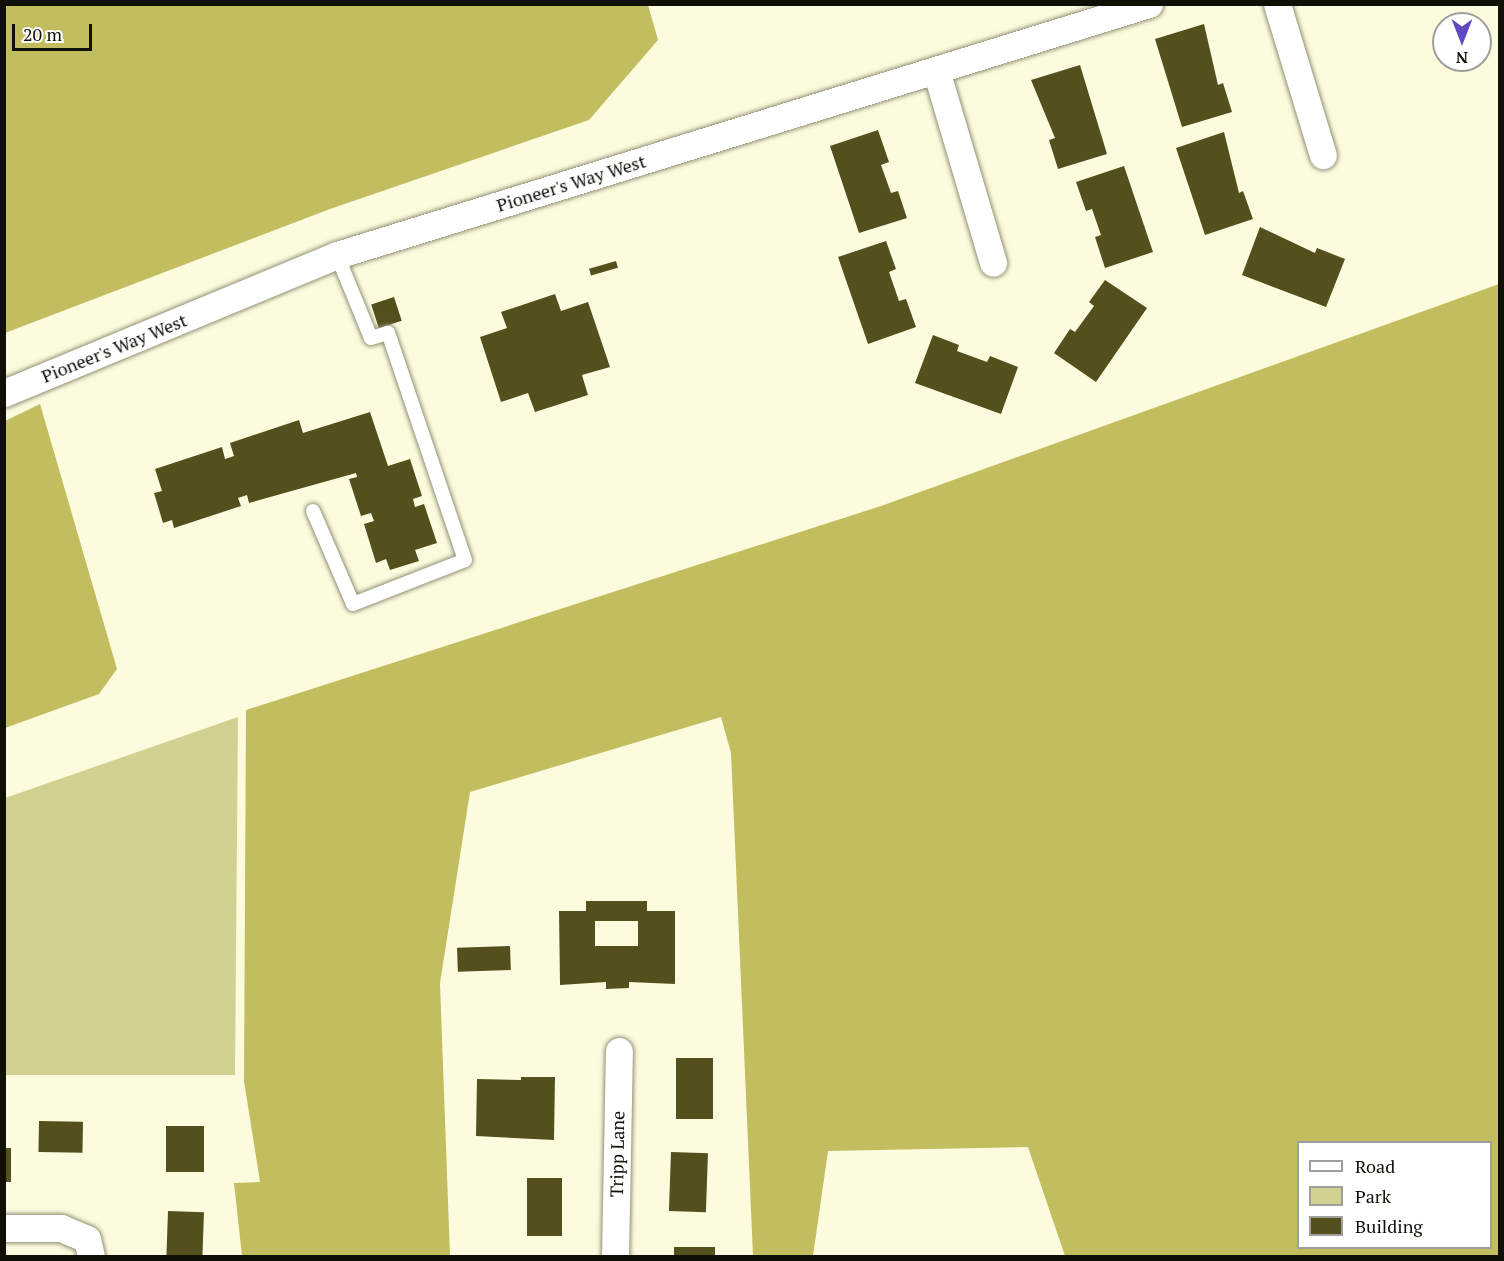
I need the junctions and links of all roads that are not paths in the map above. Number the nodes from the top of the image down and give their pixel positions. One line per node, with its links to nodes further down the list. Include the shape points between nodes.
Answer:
1 (1149, 4): 3 (street, Pioneer's Way West)
2 (1277, 4): 4 (street)
3 (936, 70): 5 (street, Pioneer's Way West); 6 (street)
4 (1323, 155)
5 (337, 255): 7 (street, Pioneer's Way West); 8 (lane, via 371,338 388,333 465,561 352,604)
6 (993, 263)
7 (4, 393)
8 (313, 511)
9 (619, 1051): 12 (street, Tripp Lane)
10 (4, 1228): 11 (street, via 61,1228 87,1239)
11 (91, 1257)
12 (615, 1257)

